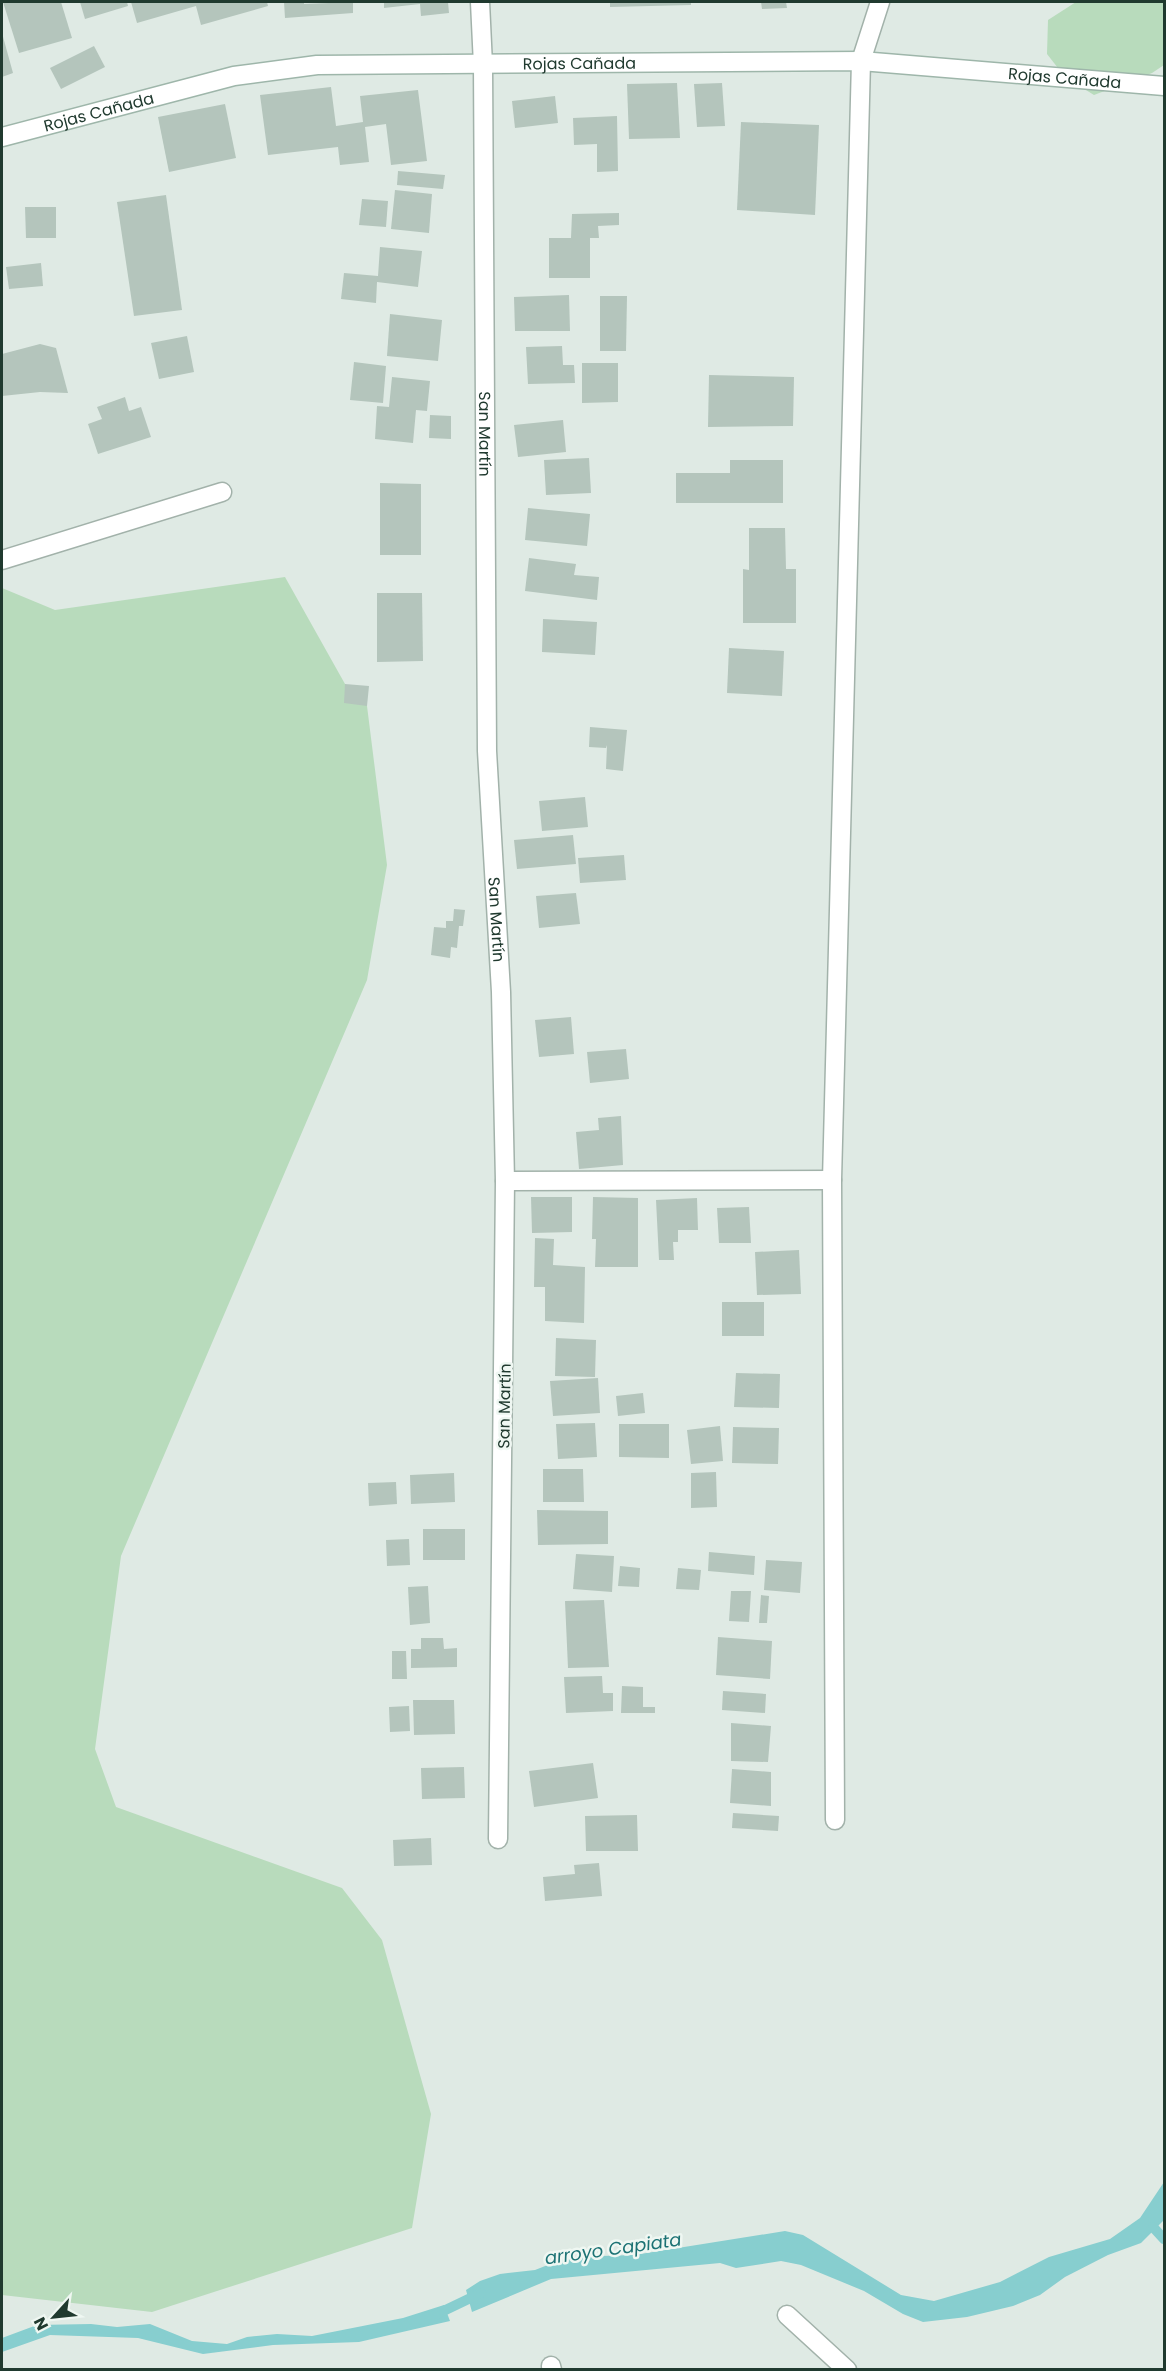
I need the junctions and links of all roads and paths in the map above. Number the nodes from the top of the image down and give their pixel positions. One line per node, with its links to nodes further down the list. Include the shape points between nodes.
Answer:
1 (480, 2): 4 (street, San Martín)
2 (880, 2): 3 (street)
3 (861, 61): 4 (street, Rojas Cañada); 5 (street, Rojas Cañada); 9 (street)
4 (483, 65): 6 (street, Rojas Cañada, via 317,64 234,76); 10 (street, San Martín, via 487,751 501,992)
5 (1164, 86)
6 (2, 137)
7 (222, 492): 8 (street)
8 (2, 560)
9 (832, 1180): 10 (street); 11 (street)
10 (505, 1181): 12 (street, San Martín)
11 (835, 1820)
12 (498, 1839)
13 (787, 2315): 14 (street)
14 (847, 2370)

